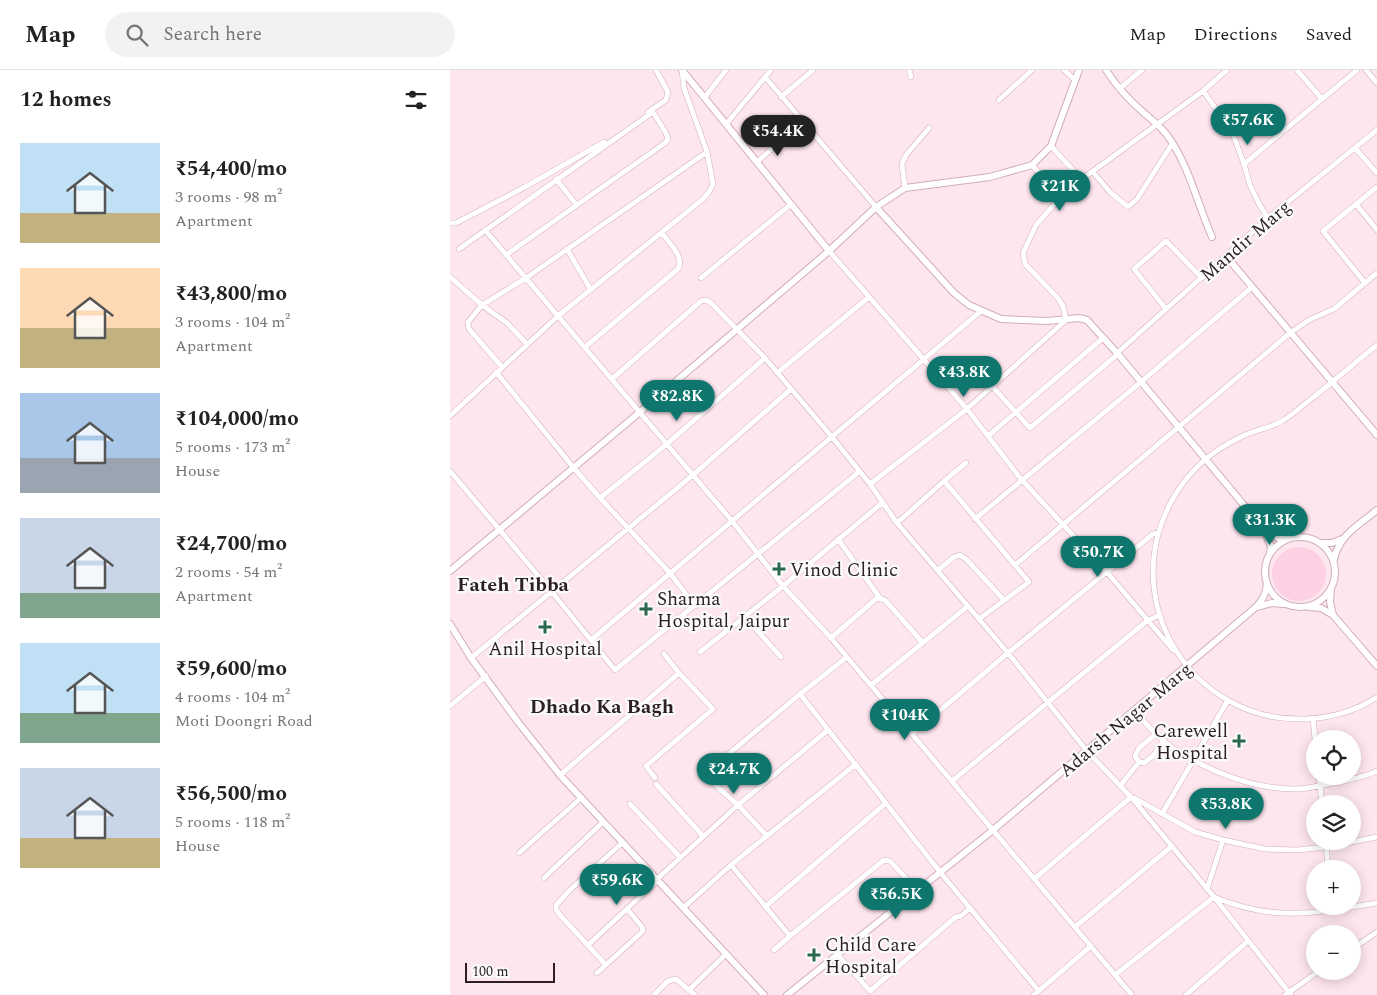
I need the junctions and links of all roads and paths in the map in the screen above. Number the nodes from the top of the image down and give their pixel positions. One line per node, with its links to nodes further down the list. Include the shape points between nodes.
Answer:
1 (656, 70): 50 (street, via 668,92 666,100 611,138 525,188 456,223)
2 (682, 70): 22 (street); 34 (street, via 684,88)
3 (726, 70): 22 (street)
4 (771, 70): 17 (street)
5 (812, 70): 23 (street)
6 (909, 70): 16 (street)
7 (1032, 70): 25 (street)
8 (1064, 70): 18 (street)
9 (1079, 70): 18 (street)
10 (1106, 70): 20 (street)
11 (1142, 70): 20 (street)
12 (1227, 70): 21 (street)
13 (1298, 70): 24 (street)
14 (1356, 70): 24 (street)
15 (1366, 70): 19 (street)
16 (911, 77)
17 (766, 78): 23 (street); 26 (street)
18 (1076, 80): 32 (street)
19 (1377, 83)
20 (1120, 88): 27 (street)
21 (1203, 91): 27 (street); 37 (street, via 1231,129)
22 (705, 97): 26 (street)
23 (781, 97): 48 (street)
24 (1322, 99): 37 (street)
25 (999, 100)
26 (727, 123): 35 (street)
27 (1158, 126): 31 (street); 38 (street)
28 (929, 128): 43 (street, via 902,164)
29 (1377, 130): 33 (street, Mandir Marg)
30 (786, 136): 35 (street)
31 (1172, 144): 38 (street, via 1137,199 1128,207); 54 (street, via 1188,173)
32 (1050, 146): 36 (street); 41 (street)
33 (1355, 148): 39 (street); 49 (street, Mandir Marg)
34 (707, 152): 53 (street, via 713,184 709,192); 56 (street)
35 (757, 162): 47 (street)
36 (1032, 164): 43 (street, via 990,177); 44 (street, via 1054,190)
37 (1244, 164): 49 (street, via 1250,185)
38 (1093, 172): 41 (street)
39 (1377, 173)
40 (556, 179): 45 (street); 45 (street, via 653,112 668,138 665,143); 51 (street)
41 (1082, 180): 44 (street)
42 (1377, 187): 46 (street)
43 (905, 188): 48 (street)
44 (1058, 200): 73 (street, via 1036,225 1023,253 1025,264 1063,306)
45 (576, 204): 58 (street)
46 (1356, 204): 52 (street); 65 (street, via 1323,231)
47 (790, 205): 57 (street); 63 (street)
48 (876, 207): 57 (street); 71 (street, via 954,293)
49 (1268, 218): 59 (street, Mandir Marg)
50 (450, 223)
51 (485, 230): 55 (street); 58 (street)
52 (1377, 230)
53 (662, 233): 67 (street); 79 (street, via 681,259 678,269)
54 (1212, 236)
55 (459, 249)
56 (567, 249): 62 (street); 67 (street)
57 (829, 251): 68 (street); 74 (street)
58 (506, 255): 62 (street)
59 (1226, 256): 64 (street, Mandir Marg); 66 (street)
60 (1377, 272): 65 (street)
61 (450, 277): 69 (street)
62 (526, 278): 69 (street); 72 (street)
63 (701, 278)
64 (1202, 278): 70 (street, Mandir Marg); 70 (street, via 1166,241 1134,269)
65 (1365, 283): 75 (street, via 1334,309)
66 (1252, 287): 75 (street); 87 (street)
67 (592, 290): 72 (street)
68 (869, 297): 82 (street); 85 (street)
69 (482, 305): 77 (street, via 507,322); 83 (street, via 468,326)
70 (1166, 309): 80 (street, Mandir Marg)
71 (981, 310): 73 (street, via 1001,319); 82 (street)
72 (558, 316): 77 (street); 79 (street)
73 (1066, 320): 76 (street, via 1087,320); 89 (street)
74 (736, 330): 81 (street); 86 (street, via 711,303 701,301); 92 (street)
75 (1290, 333): 88 (street); 95 (street)
76 (1103, 338): 80 (street); 93 (street)
77 (527, 344): 83 (street)
78 (1377, 345): 88 (street)
79 (585, 347): 86 (street)
80 (1117, 353): 87 (street); 93 (street, Mandir Marg, via 1030,428)
81 (765, 358): 85 (street); 99 (street)
82 (924, 360): 91 (street); 98 (street)
83 (502, 366): 84 (street)
84 (496, 372): 94 (street); 102 (street)
85 (777, 373): 90 (street)
86 (612, 379): 92 (street)
87 (1141, 382): 95 (street); 106 (street)
88 (1332, 382): 96 (street); 100 (street, via 1282,421 1229,443)
89 (992, 386): 91 (street); 93 (street)
90 (791, 390): 98 (street); 105 (street)
91 (967, 409): 97 (street); 108 (street)
92 (640, 412): 99 (street); 102 (street)
93 (1015, 413): 97 (street)
94 (450, 416)
95 (1179, 427): 100 (street); 115 (street)
96 (1376, 431)
97 (988, 436): 106 (street)
98 (832, 438): 104 (street); 113 (street)
99 (667, 444): 105 (street); 109 (street)
100 (1206, 460): 116 (street); 119 (street, via 1179,488)
101 (966, 463): 107 (street)
102 (573, 467): 109 (street); 118 (street)
103 (450, 471): 118 (street)
104 (859, 472): 108 (street); 124 (street)
105 (693, 475): 113 (street); 117 (street)
106 (1021, 479): 112 (street); 115 (street)
107 (944, 481): 112 (street); 114 (street)
108 (870, 484): 110 (street)
109 (600, 498): 117 (street)
110 (882, 502): 114 (street); 120 (street)
111 (1377, 510): 122 (street)
112 (975, 519): 127 (street)
113 (732, 521): 124 (street); 131 (street)
114 (897, 523): 128 (street)
115 (1064, 524): 127 (street); 130 (street)
116 (1263, 528): 121 (street, via 1278,538); 125 (street, via 1271,546)
117 (629, 529): 131 (street); 135 (street)
118 (499, 530): 129 (street); 135 (street)
119 (1159, 532): 130 (street); 143 (street, via 1153,571)
120 (838, 539): 133 (street); 136 (street)
121 (1287, 539): 123 (street, via 1304,536); 125 (street)
122 (1342, 540): 123 (street); 126 (street)
123 (1321, 543): 126 (street)
124 (758, 553): 133 (street); 139 (street)
125 (1270, 554): 132 (street, via 1265,572)
126 (1334, 562): 134 (street)
127 (1015, 565): 137 (street, via 1029,582)
128 (938, 570): 137 (street, via 960,555); 140 (street)
129 (450, 571)
130 (1106, 571): 147 (street); 154 (street)
131 (670, 573): 139 (street); 151 (street)
132 (1267, 583): 138 (street, via 1274,596); 141 (street, via 1262,600)
133 (783, 586): 145 (street); 150 (street)
134 (1332, 588): 142 (street, via 1322,600); 144 (street, via 1330,602)
135 (552, 592): 151 (street); 157 (street)
136 (880, 598): 150 (street); 152 (street)
137 (1004, 600): 146 (street)
138 (1286, 604): 141 (street); 142 (street)
139 (695, 606): 151 (street, via 615,670)
140 (968, 606): 146 (street); 152 (street)
141 (1256, 607): 159 (street, Adarsh Nagar Marg)
142 (1304, 607): 144 (street, via 1321,608)
143 (1160, 615): 147 (street); 159 (street, via 1168,637)
144 (1334, 615): 160 (street)
145 (745, 617): 153 (street); 156 (street)
146 (979, 619): 154 (street)
147 (1147, 621): 159 (street); 167 (street)
148 (450, 624): 149 (street)
149 (452, 632): 157 (street)
150 (831, 638): 158 (street)
151 (591, 640)
152 (923, 643): 163 (street)
153 (700, 652)
154 (1008, 653): 167 (street); 173 (street)
155 (664, 654): 161 (street)
156 (781, 657)
157 (471, 658): 162 (street)
158 (848, 658): 163 (street); 164 (street)
159 (1187, 666): 166 (street, via 1204,684); 169 (street, Adarsh Nagar Marg)
160 (1377, 666)
161 (679, 673): 181 (street); 194 (street, via 713,709 646,768)
162 (486, 676): 168 (street); 181 (street)
163 (871, 686): 173 (street)
164 (800, 694): 171 (street); 190 (street, via 710,773 713,783)
165 (1377, 697): 170 (street, via 1336,715)
166 (1228, 700): 170 (street, via 1278,718); 177 (street)
167 (1048, 702): 176 (street); 182 (street)
168 (450, 706)
169 (1134, 710): 174 (street); 176 (street, Adarsh Nagar Marg)
170 (1313, 718): 172 (street)
171 (828, 730): 179 (street); 190 (street)
172 (1314, 730)
173 (912, 734): 182 (street)
174 (1156, 734): 175 (street); 178 (street, via 1136,751)
175 (1164, 740): 177 (street); 178 (street, via 1148,761)
176 (1086, 751): 183 (street); 193 (street, Adarsh Nagar Marg)
177 (1194, 760): 184 (street, via 1220,774 1271,787 1296,789); 191 (street)
178 (1138, 762): 183 (street)
179 (856, 764): 188 (street); 195 (street)
180 (1377, 771): 184 (street)
181 (560, 775): 187 (street)
182 (952, 781): 193 (street)
183 (1120, 786): 186 (street)
184 (1320, 786): 185 (street)
185 (1321, 795)
186 (1131, 797): 191 (street); 200 (street); 208 (street)
187 (581, 798): 192 (street); 202 (street)
188 (886, 803): 205 (street); 214 (street)
189 (630, 804): 203 (street)
190 (738, 805): 194 (street); 195 (street)
191 (1162, 814): 198 (street, via 1195,832)
192 (603, 822): 199 (street); 206 (street)
193 (993, 830): 205 (street, Adarsh Nagar Marg); 208 (street)
194 (703, 836): 203 (street)
195 (767, 836): 204 (street)
196 (1377, 837): 197 (street)
197 (1361, 839)
198 (1223, 840): 201 (street, via 1265,849); 209 (street)
199 (622, 843): 207 (street); 224 (street, via 556,905 560,915)
200 (1172, 846): 209 (street); 219 (street)
201 (1306, 848)
202 (519, 853)
203 (680, 857): 207 (street)
204 (730, 865): 214 (street); 215 (street)
205 (940, 872): 210 (street, Adarsh Nagar Marg); 216 (street)
206 (544, 878)
207 (657, 879): 215 (street); 217 (street)
208 (1034, 879): 219 (street)
209 (1208, 889): 211 (street)
210 (917, 890): 221 (street, via 890,861 884,860); 228 (street, Adarsh Nagar Marg)
211 (1214, 897): 218 (street, via 1260,912); 222 (street); 231 (street)
212 (1377, 904): 213 (street)
213 (1361, 906)
214 (765, 907): 221 (street)
215 (683, 908): 227 (street)
216 (970, 908): 234 (street); 235 (street, via 951,921)
217 (628, 910): 224 (street); 229 (street, via 643,931)
218 (1306, 912)
219 (1075, 927): 225 (street)
220 (1377, 932): 223 (street)
221 (790, 936): 226 (street)
222 (1248, 940): 236 (street); 243 (street)
223 (1361, 942)
224 (588, 945): 229 (street)
225 (1091, 946): 231 (street); 234 (street)
226 (774, 950)
227 (726, 954): 233 (street); 239 (street)
228 (837, 954): 235 (street); 240 (street, Adarsh Nagar Marg)
229 (606, 965): 230 (street)
230 (597, 973)
231 (1115, 975): 242 (street)
232 (1307, 980): 236 (street)
233 (689, 990): 237 (street, via 676,979 668,981); 238 (street)
234 (1038, 990): 241 (street)
235 (872, 993)
236 (1288, 994)
237 (654, 995)
238 (695, 995)
239 (764, 995)
240 (787, 995)
241 (1034, 995)
242 (1132, 995)
243 (1186, 995)

